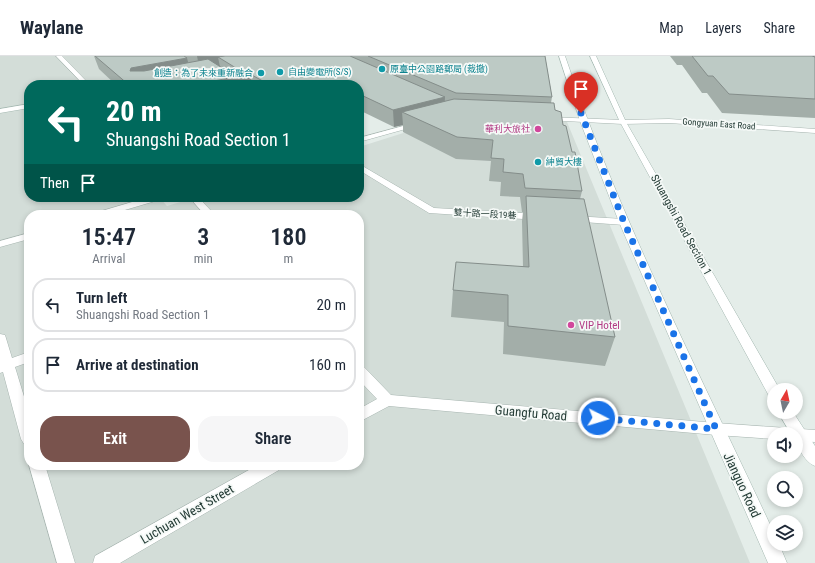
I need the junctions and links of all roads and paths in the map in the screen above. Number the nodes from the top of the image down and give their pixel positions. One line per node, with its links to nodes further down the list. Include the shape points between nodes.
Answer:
1 (60, 56): 4 (main road)
2 (562, 56): 8 (main road)
3 (592, 56): 9 (main road, Shuangshi Road Section 1)
4 (82, 80)
5 (24, 107): 6 (main road)
6 (0, 111)
7 (539, 119): 8 (main road, Gongyuan East Road)
8 (583, 121): 9 (main road, Gongyuan East Road); 20 (main road)
9 (623, 122): 11 (main road, Gongyuan East Road, via 669,121); 27 (main road, Shuangshi Road Section 1)
10 (424, 123): 12 (main road)
11 (815, 131)
12 (364, 139)
13 (364, 169): 18 (main road, 雙十路一段19巷, via 432,211)
14 (142, 202): 16 (main road)
15 (198, 202): 17 (main road)
16 (115, 210)
17 (205, 210)
18 (549, 218)
19 (565, 219): 20 (main road)
20 (624, 222): 31 (main road)
21 (24, 237): 22 (main road)
22 (0, 244)
23 (0, 338): 25 (main road)
24 (24, 359): 25 (main road)
25 (3, 367): 30 (main road)
26 (364, 376): 28 (main road)
27 (769, 383)
28 (387, 400): 29 (main road); 31 (main road, Guangfu Road)
29 (364, 413)
30 (24, 425)
31 (716, 429): 32 (main road, Guangfu Road); 41 (main road, Jianguo Road)
32 (767, 432)
33 (803, 435): 34 (main road, Guangfu Road)
34 (815, 436)
35 (803, 441): 36 (main road)
36 (815, 459)
37 (38, 470): 39 (main road)
38 (264, 470): 40 (main road, Luchuan West Street)
39 (66, 563)
40 (102, 563)
41 (778, 563)

